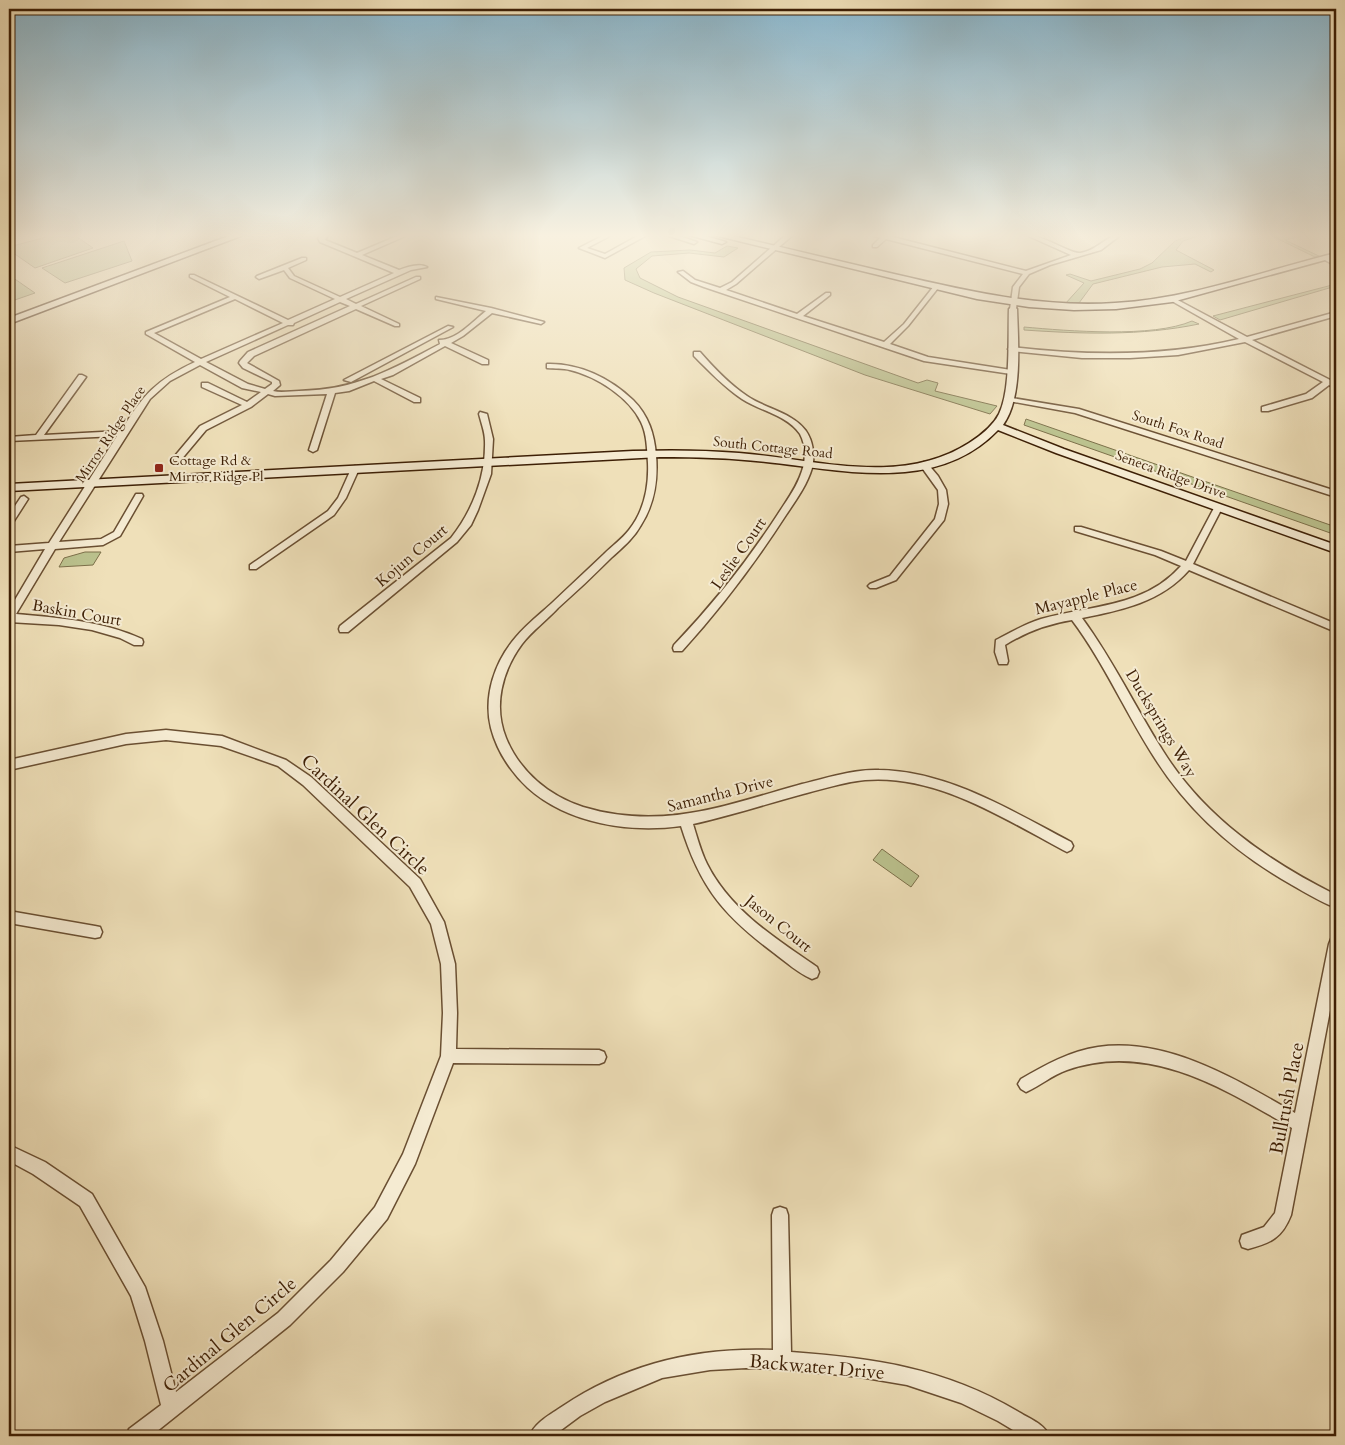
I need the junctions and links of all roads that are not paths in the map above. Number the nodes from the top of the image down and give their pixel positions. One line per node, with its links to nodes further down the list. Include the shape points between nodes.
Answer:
1 (38, 301): 19 (street)
2 (61, 301): 22 (street)
3 (224, 301): 34 (street, via 148,333)
4 (244, 301): 23 (street)
5 (337, 301): 23 (street, Mirror Ridge Place)
6 (343, 301): 17 (street)
7 (368, 301): 17 (street)
8 (453, 301): 18 (street)
9 (753, 301): 21 (street)
10 (818, 301): 21 (street)
11 (925, 301): 31 (street)
12 (997, 301): 16 (street)
13 (1014, 301): 16 (street)
14 (1163, 301): 16 (street, via 1106,312 1061,313)
15 (1176, 301): 29 (street)
16 (1013, 306): 32 (street, South Cottage Road)
17 (356, 307): 25 (street); 27 (street)
18 (491, 310): 24 (street); 30 (street)
19 (9, 312)
20 (1336, 314): 29 (street)
21 (798, 316): 31 (street)
22 (9, 321)
23 (288, 322): 27 (street); 34 (street, Mirror Ridge Place)
24 (541, 322)
25 (397, 325)
26 (450, 328): 28 (street)
27 (304, 330): 45 (street, via 243,363 276,381 276,385)
28 (432, 337): 30 (street); 37 (street)
29 (1246, 340): 32 (street, via 1199,350 1154,354 1083,355); 42 (street)
30 (447, 344): 35 (street); 40 (street)
31 (885, 345): 38 (street, via 938,362)
32 (1012, 348): 38 (street, South Cottage Road)
33 (697, 354): 60 (street, via 716,375 745,398 797,427 808,444)
34 (200, 362): 45 (street, via 234,381); 53 (street, Mirror Ridge Place, via 172,376 154,390)
35 (486, 362)
36 (550, 366): 57 (street, Samantha Drive, via 569,367 608,384 624,396 644,420)
37 (363, 372): 40 (street); 41 (street)
38 (1010, 372): 48 (street, South Cottage Road)
39 (82, 377): 54 (street)
40 (376, 379): 46 (street); 47 (street)
41 (348, 380)
42 (1328, 383): 44 (street); 50 (street, via 1309,396)
43 (205, 384): 49 (street)
44 (1336, 386)
45 (266, 392): 46 (street); 49 (street)
46 (331, 392): 56 (street)
47 (416, 400)
48 (1009, 400): 52 (street, South Cottage Road); 67 (street, South Fox Road, via 1076,410)
49 (248, 405): 58 (street, via 204,428)
50 (1265, 409)
51 (483, 414): 59 (street, Kojun Court, via 489,439)
52 (996, 426): 61 (street, South Cottage Road, via 968,448); 70 (street, Seneca Ridge Drive)
53 (124, 433): 54 (street); 63 (street, Mirror Ridge Place)
54 (38, 438): 55 (street)
55 (9, 439)
56 (313, 450)
57 (652, 455): 59 (street, South Cottage Road); 60 (street, South Cottage Road, via 738,455); 87 (street, Samantha Drive, via 652,487 642,518 624,542 533,625 510,653 498,678 494,699 495,721 507,753 518,768 539,790 567,807 628,824)
58 (176, 459)
59 (489, 462): 62 (street, South Cottage Road); 82 (street, Kojun Court, via 474,510 454,540)
60 (808, 465): 61 (street, South Cottage Road, via 869,471); 84 (street, Leslie Court, via 796,493 754,558 718,607)
61 (924, 465): 78 (street, via 940,486 944,510 893,578)
62 (355, 469): 63 (street, South Cottage Road, via 255,468); 65 (street, South Cottage Road, via 209,480); 77 (street, via 331,513)
63 (97, 474): 64 (street, South Cottage Road); 65 (street, Mirror Ridge Place)
64 (9, 477)
65 (91, 484): 66 (street, South Cottage Road); 73 (street, Mirror Ridge Place)
66 (9, 488)
67 (1336, 494)
68 (139, 496): 73 (street, via 112,538 94,544)
69 (24, 499): 71 (street)
70 (1218, 508): 75 (street, Seneca Ridge Drive); 76 (street, Mayapple Place)
71 (9, 522)
72 (1078, 529): 76 (street, via 1140,546)
73 (51, 547): 74 (street); 80 (street, Mirror Ridge Place)
74 (9, 549)
75 (1336, 549)
76 (1187, 565): 79 (street, Mayapple Place, via 1172,581 1151,595); 81 (street)
77 (253, 567)
78 (873, 586)
79 (1074, 615): 85 (street, Mayapple Place, via 1038,623 1011,635 1000,643); 89 (street, Ducksprings Way, via 1098,647 1160,756 1185,792 1246,848 1290,878)
80 (10, 618): 83 (street, Baskin Court, via 90,626)
81 (1336, 628)
82 (344, 629)
83 (138, 642)
84 (678, 648)
85 (1004, 661)
86 (9, 765): 94 (street, Cardinal Glen Circle, via 126,739 166,735 222,741 282,763 307,781 415,883 433,914 448,964)
87 (686, 821): 88 (street, Samantha Drive, via 852,776 886,775 914,779 964,795); 93 (street, Jason Court, via 700,862 720,895 747,924)
88 (1067, 846)
89 (1336, 902)
90 (9, 917): 91 (street)
91 (95, 932)
92 (1336, 944): 97 (street, Bullrush Place)
93 (812, 972)
94 (448, 1056): 95 (street); 102 (street, Cardinal Glen Circle, via 409,1158 381,1213 338,1266 284,1319)
95 (599, 1057)
96 (1026, 1084): 97 (street, via 1046,1070 1079,1057 1102,1053 1154,1056 1210,1074)
97 (1302, 1125): 100 (street, Bullrush Place, via 1283,1214 1268,1236)
98 (9, 1153): 102 (street, via 39,1168 86,1200 139,1293)
99 (780, 1215): 101 (street)
100 (1248, 1241)
101 (782, 1360): 104 (street, Backwater Drive, via 735,1359 676,1365 608,1389 559,1418); 105 (street, Backwater Drive, via 913,1377 982,1402)
102 (171, 1409): 103 (street, Cardinal Glen Circle)
103 (136, 1436)
104 (539, 1436)
105 (1040, 1436)

